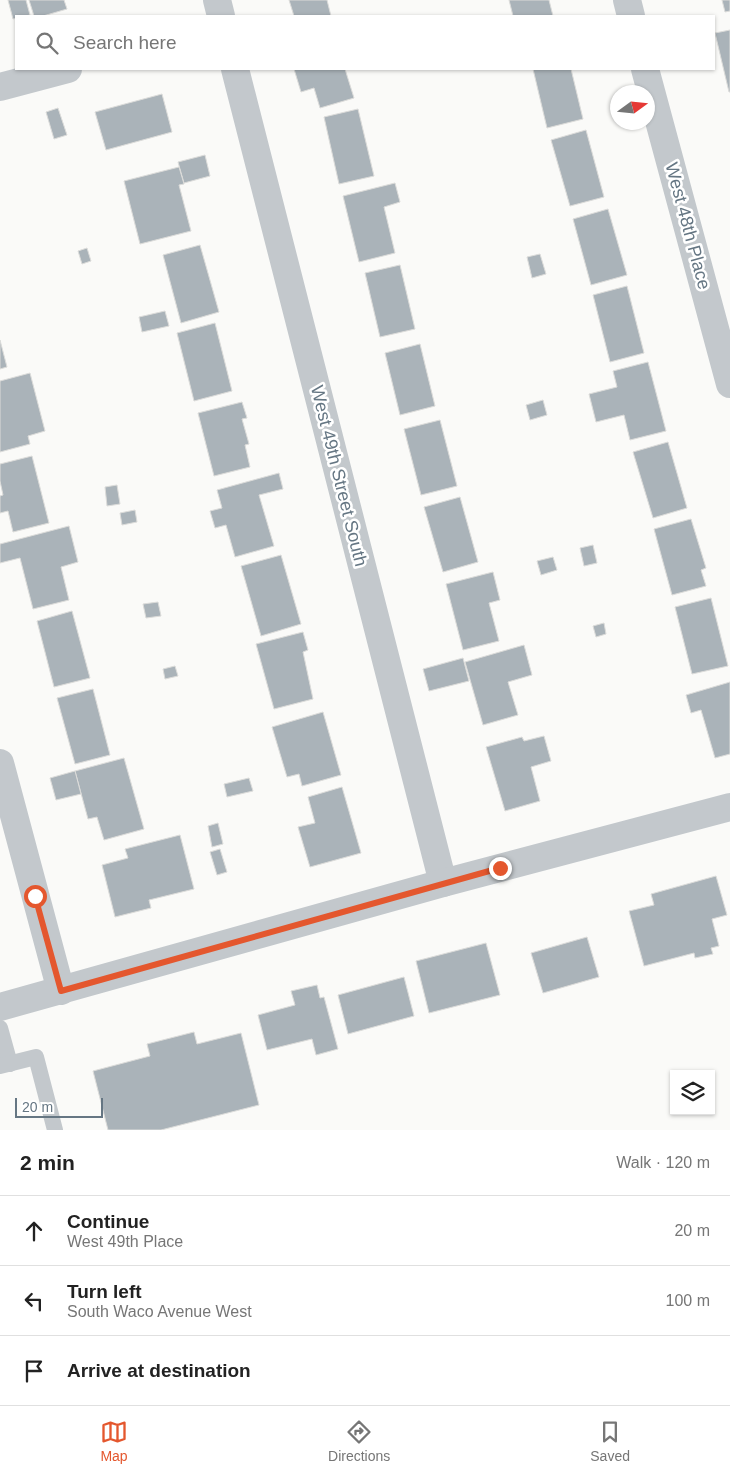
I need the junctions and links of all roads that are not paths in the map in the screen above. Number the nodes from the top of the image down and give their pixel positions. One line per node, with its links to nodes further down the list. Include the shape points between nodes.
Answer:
1 (217, 0): 3 (street)
2 (627, 0): 4 (street)
3 (221, 15)
4 (631, 15)
5 (64, 70): 8 (street)
6 (235, 70): 12 (street, West 49th Street South)
7 (646, 70): 9 (street, West 48th Place)
8 (0, 87)
9 (730, 384)
10 (0, 763): 13 (street)
11 (730, 807): 12 (street)
12 (443, 883): 13 (street)
13 (61, 991): 14 (street)
14 (0, 1007)
15 (0, 1028): 16 (lane)
16 (5, 1065): 17 (lane, via 36,1057)
17 (55, 1130)

